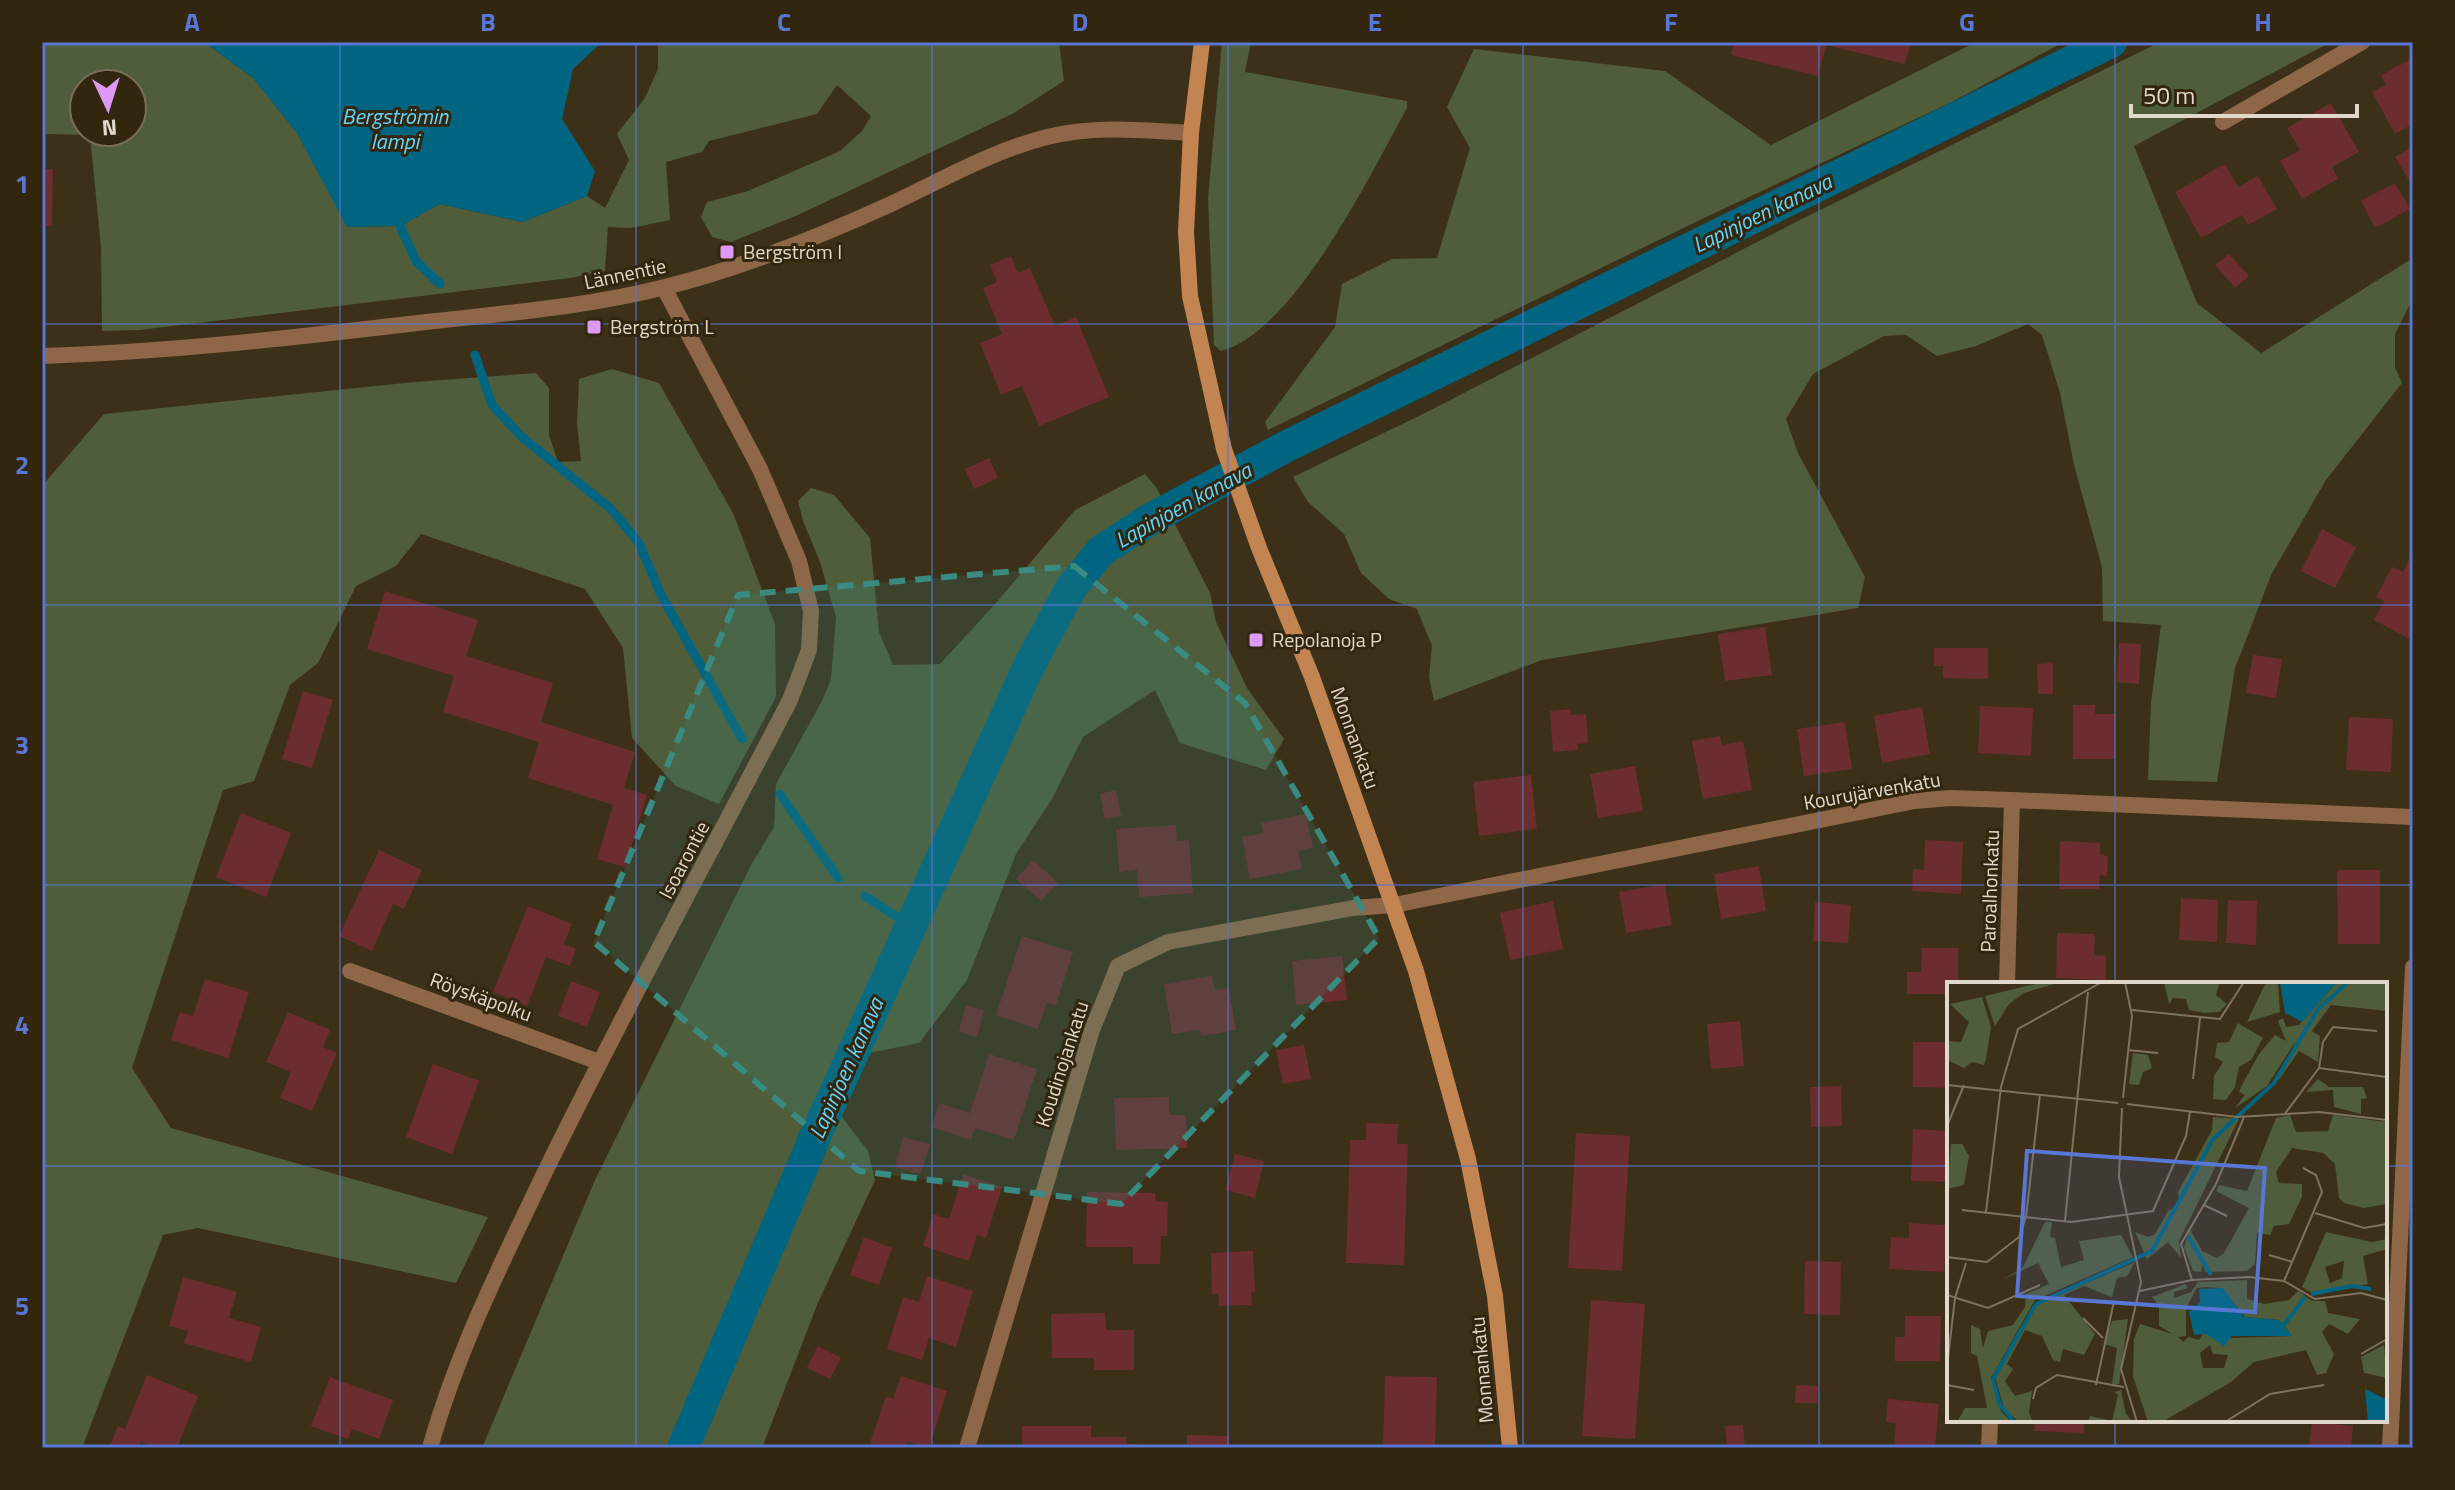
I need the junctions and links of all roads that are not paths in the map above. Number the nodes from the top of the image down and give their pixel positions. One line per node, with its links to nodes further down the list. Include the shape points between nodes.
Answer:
1 (1202, 42): 4 (main road, Monnankatu)
2 (2362, 42): 3 (street)
3 (2223, 122)
4 (1191, 133): 5 (street, Lännentie, via 1117,129 1047,137 986,158 799,242); 9 (main road, Monnankatu, via 1186,232 1190,296 1224,449)
5 (664, 288): 6 (street, Lännentie, via 381,328 196,348); 13 (street, Isoarontie, via 760,469 799,561 811,611 809,650 790,700)
6 (42, 356)
7 (2012, 800): 8 (street, Kourujärvenkatu); 9 (street, Kourujärvenkatu, via 1915,801); 12 (street, Paroalhonkatu)
8 (2413, 817)
9 (1394, 905): 16 (street, Koudinojankatu, via 1168,942 1118,966 1092,1030); 17 (main road, Monnankatu, via 1468,1159 1495,1296)
10 (2413, 967): 19 (street)
11 (350, 971): 13 (street, Röyskäpolku)
12 (2007, 982)
13 (599, 1062): 15 (street, Isoarontie, via 488,1292 444,1396)
14 (1990, 1422): 18 (street)
15 (430, 1448)
16 (967, 1448)
17 (1510, 1448)
18 (1989, 1448)
19 (2390, 1448)

